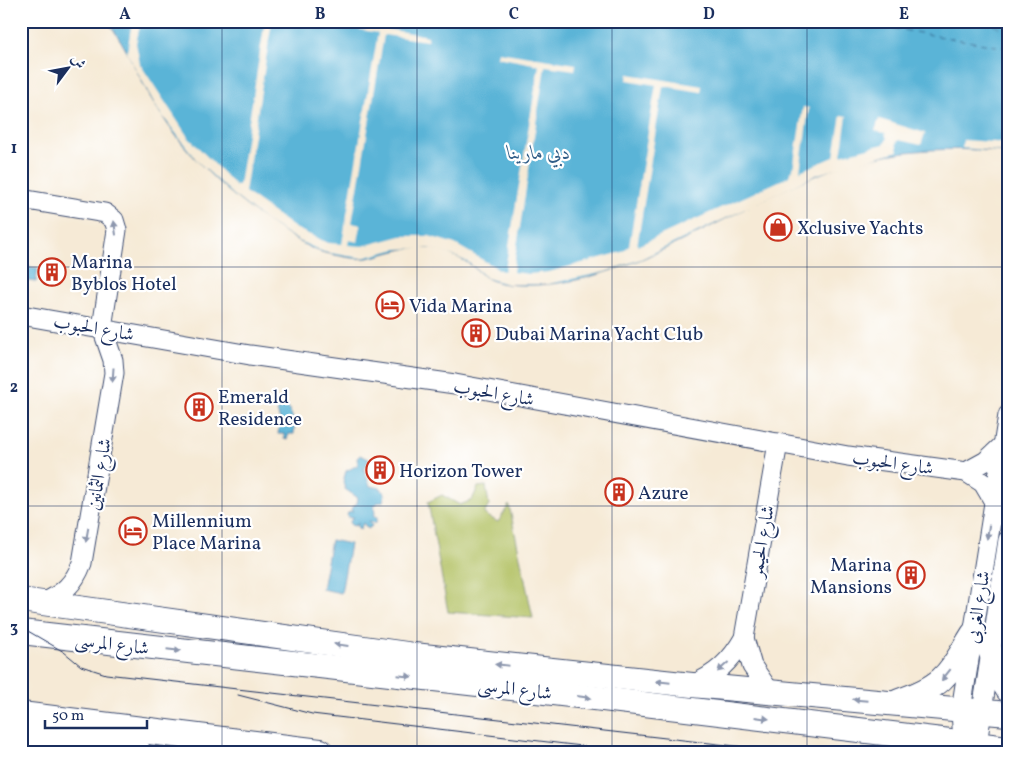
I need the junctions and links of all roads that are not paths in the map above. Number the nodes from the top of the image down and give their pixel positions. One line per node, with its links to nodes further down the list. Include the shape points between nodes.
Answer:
1 (21, 199): 3 (street, one-way to 1, via 117,230 114,220 105,213)
2 (21, 315): 3 (street, شارع الحبوب)
3 (102, 328): 5 (street, شارع الحبوب, via 250,355 455,384); 10 (street, شارع الثمانين, one-way to 10, via 114,373 82,563 77,578 67,589)
4 (1008, 415): 6 (street, شارع الغربى)
5 (778, 443): 7 (street, شارع الحبوب); 13 (street, شارع الحيمر)
6 (1003, 445): 7 (street, via 986,461); 8 (street, شارع الغربى)
7 (966, 472): 8 (street, via 983,483)
8 (993, 500): 12 (street, شارع الغربى, one-way to 12)
9 (1008, 540): 14 (street, شارع الغربى)
10 (32, 601): 15 (main road, شارع المرسى, one-way to 10, via 414,655)
11 (21, 632): 23 (main road, شارع المرسى, one-way to 23)
12 (973, 634): 18 (main road, one-way to 18, via 939,684); 19 (street, شارع الغربى)
13 (744, 638): 15 (street, شارع الحيمر, one-way to 15, via 725,666 710,678); 17 (street, شارع الحيمر, via 752,666)
14 (990, 650): 16 (main road); 19 (street, شارع الغربى)
15 (692, 685): 17 (main road, شارع المرسى)
16 (1008, 690)
17 (770, 692): 18 (main road, شارع المرسى, one-way to 17)
18 (892, 703): 19 (main road, شارع المرسى)
19 (971, 711): 20 (main road, شارع المرسى); 23 (street, شارع الغربى)
20 (1008, 714)
21 (21, 715): 28 (highway)
22 (21, 738): 27 (highway)
23 (973, 744): 24 (main road, شارع المرسى)
24 (1008, 748)
25 (21, 749): 26 (highway)
26 (39, 752)
27 (138, 752)
28 (320, 752)

